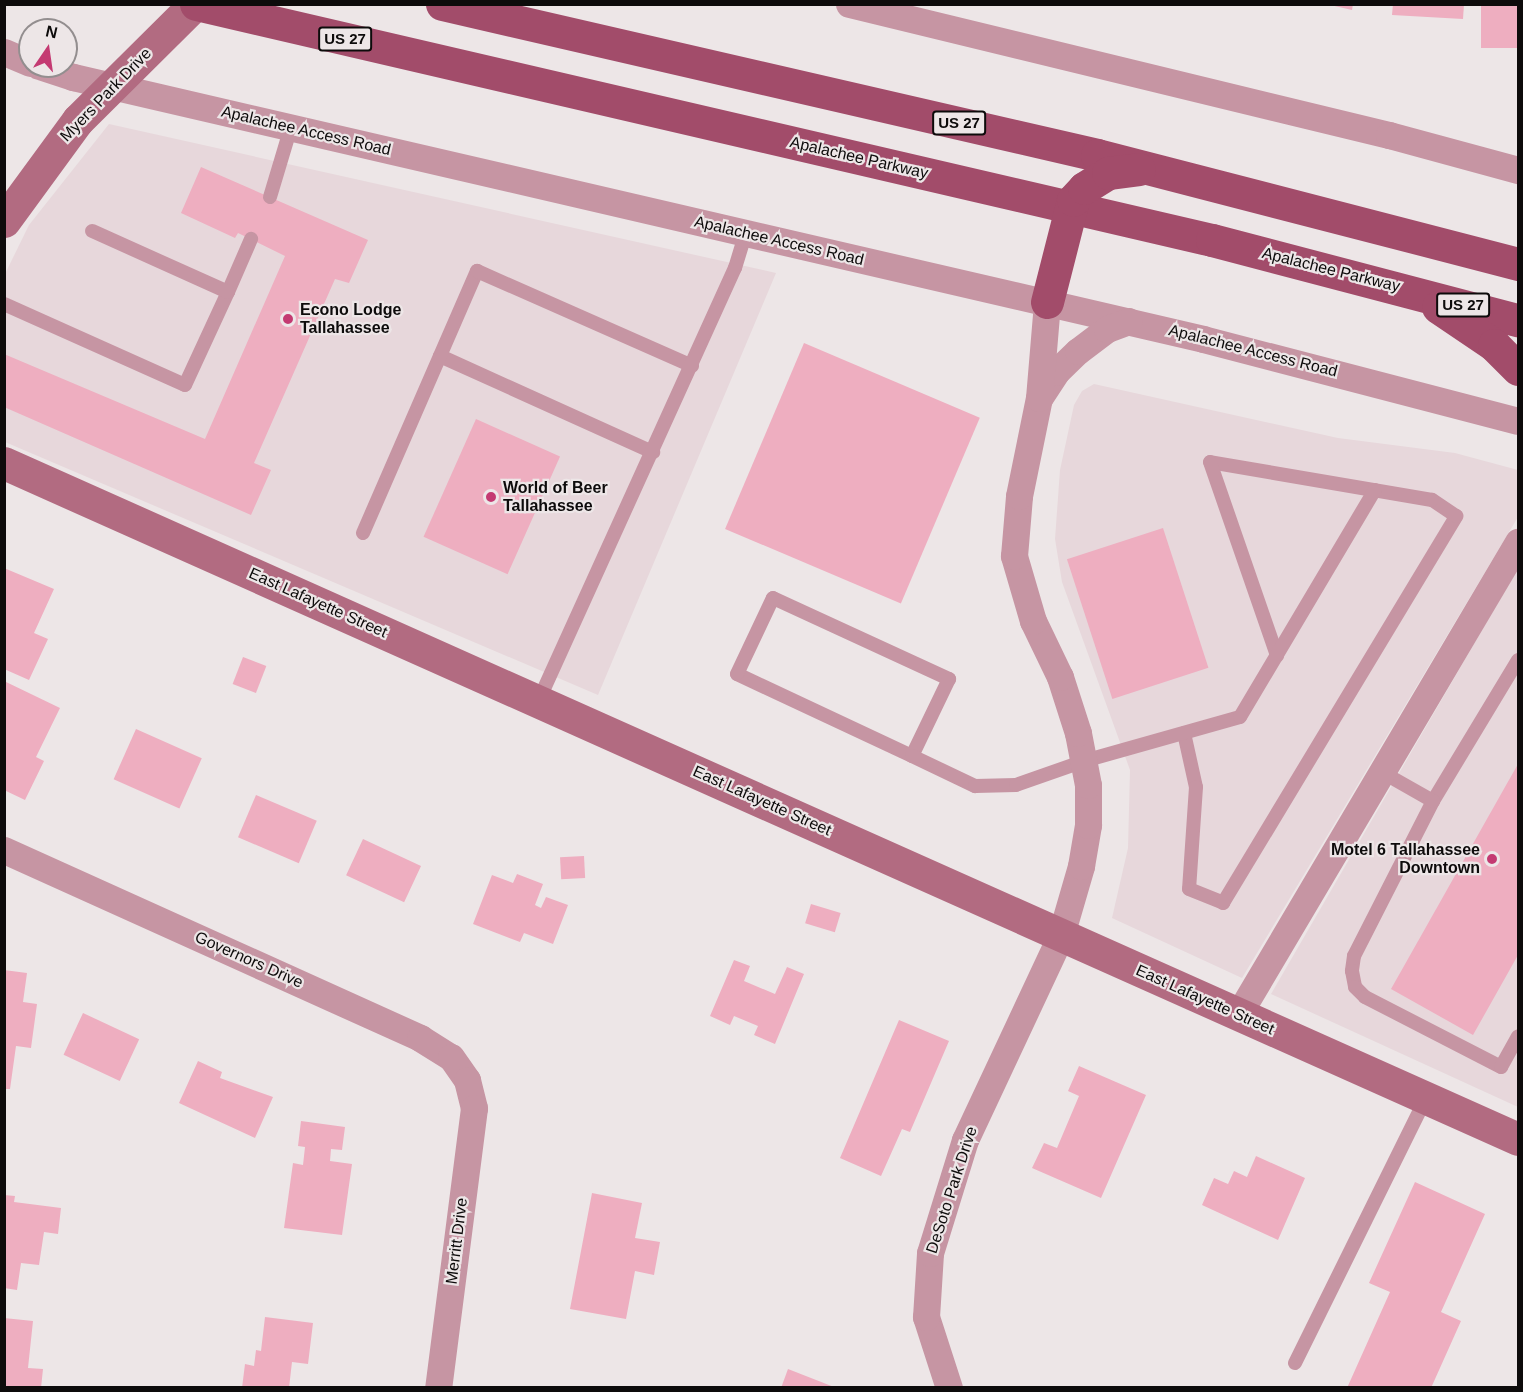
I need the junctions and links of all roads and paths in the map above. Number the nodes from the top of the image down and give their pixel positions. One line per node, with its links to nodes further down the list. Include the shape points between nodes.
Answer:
1 (196, 4): 9 (street, Myers Park Drive); 14 (main road, Apalachee Parkway / US 27)
2 (442, 4): 5 (main road, US 27)
3 (481, 4): 5 (main road)
4 (849, 4): 12 (street)
5 (543, 27): 11 (main road, US 27)
6 (4, 52): 7 (street)
7 (18, 58)
8 (78, 77): 9 (street, Apalachee Access Road)
9 (111, 86): 10 (street, Apalachee Access Road); 15 (street, Myers Park Drive, via 52,152)
10 (291, 127): 13 (lane); 17 (street, Apalachee Access Road)
11 (1154, 170): 14 (main road, via 1108,173 1084,188); 19 (main road, US 27)
12 (1518, 170)
13 (270, 196)
14 (1070, 206): 20 (main road, Apalachee Parkway / US 27); 22 (main road)
15 (4, 221)
16 (92, 231): 21 (lane)
17 (746, 233): 22 (street, Apalachee Access Road); 27 (lane)
18 (251, 239): 21 (lane)
19 (1518, 264)
20 (1408, 289): 24 (main road, Apalachee Parkway / US 27); 28 (main road, via 1466,324)
21 (228, 292): 23 (lane, via 185,385)
22 (1047, 302): 25 (street, Apalachee Access Road); 29 (street)
23 (4, 304)
24 (1518, 320)
25 (1129, 321): 29 (street, via 1107,329 1078,351 1056,372); 30 (street, Apalachee Access Road)
26 (440, 356): 27 (lane, via 477,270); 31 (lane); 34 (lane)
27 (692, 366): 31 (lane)
28 (1518, 369)
29 (1039, 398): 41 (street, DeSoto Park Drive, via 1019,496 1014,556 1033,621 1060,677)
30 (1518, 421)
31 (653, 452): 38 (lane)
32 (4, 464): 38 (street, East Lafayette Street)
33 (1376, 490): 36 (lane); 36 (lane, via 1210,462); 39 (lane, via 1432,500 1456,516 1223,903 1189,889 1196,787)
34 (363, 533)
35 (1518, 542): 42 (street)
36 (1277, 656): 39 (lane, via 1240,717)
37 (1518, 660): 43 (lane)
38 (538, 702): 45 (street, East Lafayette Street)
39 (1184, 734): 41 (lane)
40 (912, 756): 40 (lane, via 949,679 773,598 737,675); 41 (lane, via 975,786 1016,785)
41 (1084, 761): 45 (street, DeSoto Park Drive, via 1088,825)
42 (1380, 771): 43 (lane); 46 (street)
43 (1433, 801): 47 (lane, via 1354,956 1355,987 1365,997 1501,1067)
44 (4, 850): 48 (street, Governors Drive, via 420,1038 451,1057)
45 (1061, 935): 46 (street, East Lafayette Street); 53 (street, DeSoto Park Drive, via 965,1140 930,1253 926,1317)
46 (1238, 1014): 49 (street, East Lafayette Street)
47 (1518, 1036)
48 (473, 1095): 52 (street, Merritt Drive)
49 (1426, 1098): 50 (street, East Lafayette Street); 51 (lane)
50 (1518, 1139)
51 (1295, 1364)
52 (438, 1388)
53 (949, 1388)

